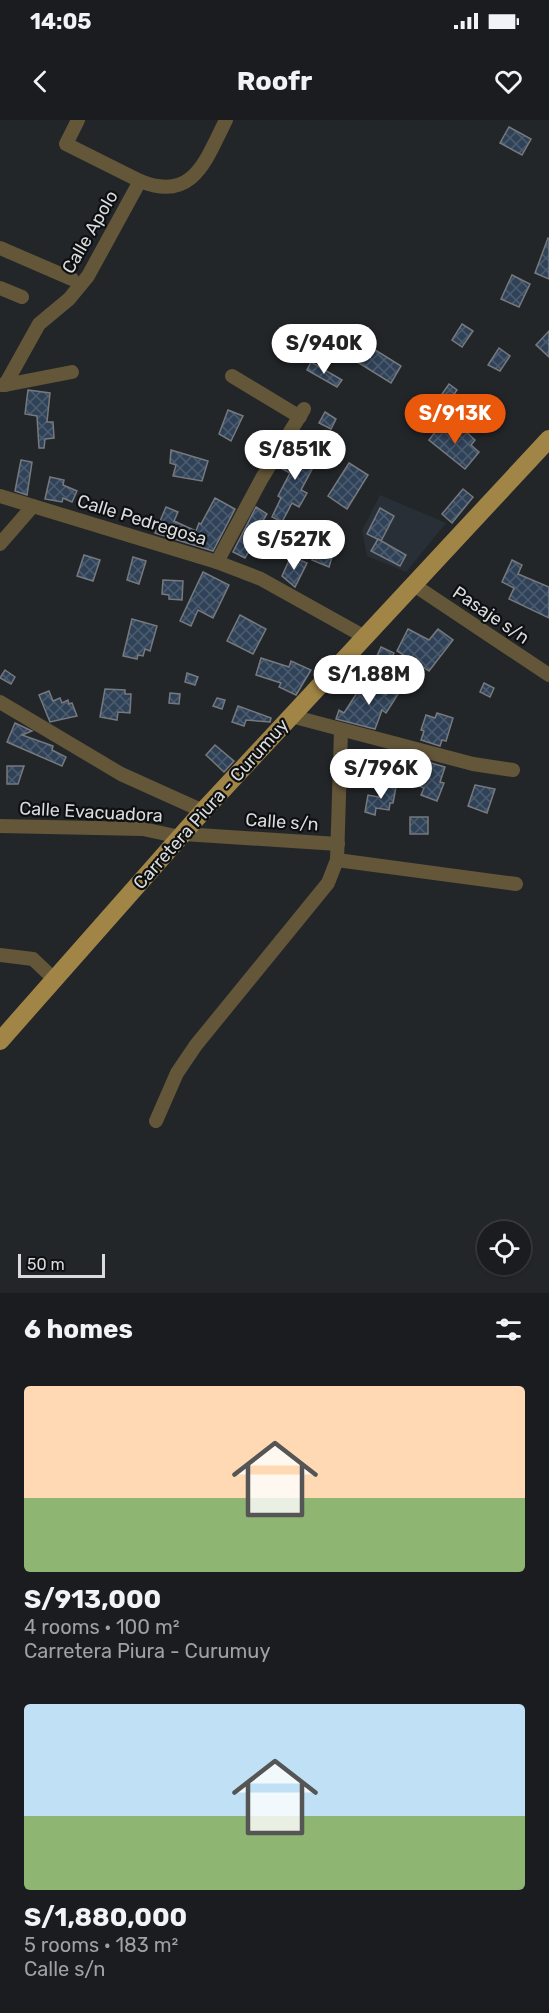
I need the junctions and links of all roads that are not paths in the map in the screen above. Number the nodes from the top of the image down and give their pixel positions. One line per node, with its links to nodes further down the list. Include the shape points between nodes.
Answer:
1 (78, 120): 3 (street, Calle Apolo, via 66,144)
2 (225, 120): 3 (street, Calle Apolo, via 199,173 186,183 168,187)
3 (140, 181): 10 (street, Calle Apolo, via 88,276 69,299 39,324)
4 (0, 248): 5 (street)
5 (72, 279)
6 (0, 288): 7 (street)
7 (22, 297)
8 (72, 372): 10 (street, Calle Apolo)
9 (232, 376): 15 (street, via 302,413)
10 (3, 385)
11 (549, 439): 16 (main road, Carretera Piura - Curumuy)
12 (0, 496): 13 (street, Calle Pedregosa)
13 (33, 506): 14 (street); 15 (street, Calle Pedregosa)
14 (0, 544)
15 (217, 562): 17 (street, Calle Pedregosa, via 261,579)
16 (414, 585): 17 (main road, Carretera Piura - Curumuy); 18 (street, Pasaje s/n)
17 (365, 637): 20 (main road, Carretera Piura - Curumuy)
18 (549, 675)
19 (0, 702): 23 (street, via 121,774)
20 (291, 716): 21 (street); 23 (main road, Carretera Piura - Curumuy)
21 (341, 730): 22 (street, via 473,764); 26 (street, Calle s/n)
22 (513, 770)
23 (203, 811): 25 (main road, Carretera Piura - Curumuy)
24 (0, 826): 25 (street, Calle Evacuadora, via 143,829)
25 (182, 836): 26 (street, Calle s/n); 30 (main road, Carretera Piura - Curumuy)
26 (338, 844): 27 (street)
27 (337, 860): 28 (street); 32 (street, via 328,883 196,1045 177,1073)
28 (516, 884)
29 (0, 955): 30 (street, via 33,959)
30 (54, 979): 31 (main road, Carretera Piura - Curumuy)
31 (0, 1041)
32 (156, 1121)

